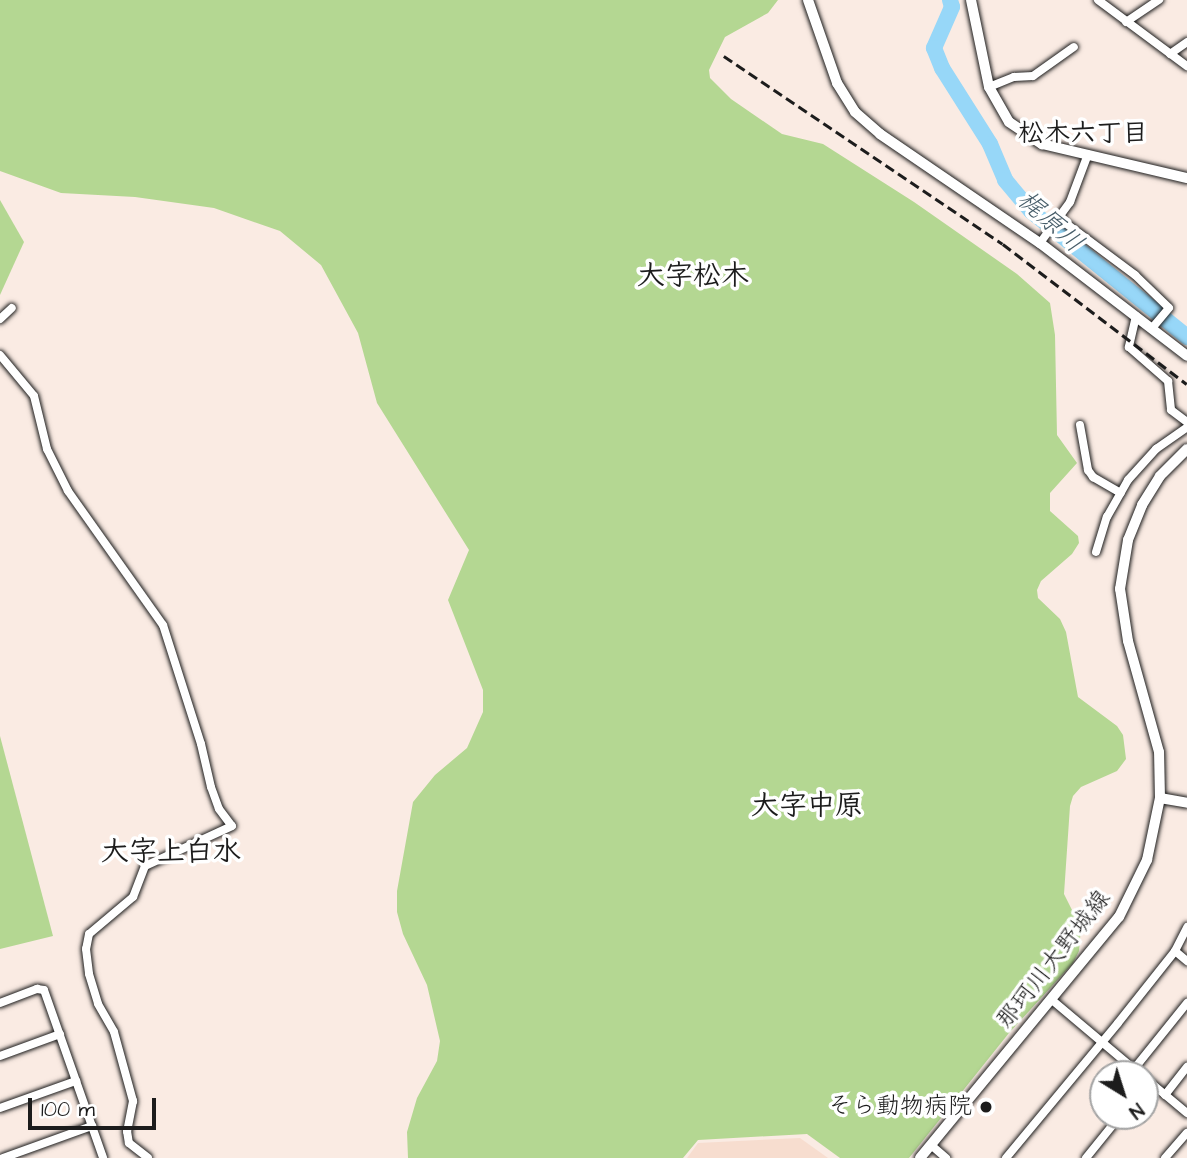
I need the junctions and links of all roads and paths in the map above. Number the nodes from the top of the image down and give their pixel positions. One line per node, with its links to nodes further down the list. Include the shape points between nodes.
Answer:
1 (808, 0): 14 (street, via 837,82 855,112 880,134)
2 (971, 0): 10 (main road)
3 (1098, 0): 5 (street)
4 (1159, 0): 5 (street)
5 (1126, 22): 8 (street)
6 (1187, 43): 8 (street)
7 (1074, 47): 10 (street, via 1033,76 1014,76)
8 (1170, 54): 9 (street)
9 (1187, 66)
10 (989, 87): 11 (main road, via 1009,122 1026,136)
11 (1088, 154): 12 (main road); 13 (street)
12 (1187, 178)
13 (1060, 219): 14 (street); 18 (street, via 1135,275 1169,308)
14 (1040, 243): 16 (street)
15 (12, 308): 17 (street)
16 (1136, 316): 18 (street); 22 (street, via 1129,347 1168,381 1171,410)
17 (0, 318)
18 (1152, 328): 20 (street)
19 (0, 355): 51 (street, via 34,396 47,449 68,491 163,625 211,787 232,826 145,866 133,897 89,934 89,974 114,1032 133,1101 129,1143)
20 (1187, 356)
21 (1080, 425): 24 (street, via 1088,470)
22 (1187, 425): 24 (street, via 1156,449)
23 (1187, 449): 26 (main road, 那珂川大野城線, via 1160,476 1142,505 1128,540 1121,589 1128,640 1156,737)
24 (1121, 493): 25 (street, via 1107,517)
25 (1096, 552)
26 (1160, 798): 27 (street); 31 (main road, 那珂川大野城線, via 1147,860 1132,895)
27 (1187, 803)
28 (1187, 927): 29 (street)
29 (1175, 951): 30 (street); 35 (street)
30 (1187, 961)
31 (1052, 1000): 35 (street); 48 (main road, 那珂川大野城線)
32 (0, 1003): 34 (street, via 44,990)
33 (1187, 1003): 38 (street)
34 (60, 1034): 36 (street); 40 (street)
35 (1102, 1042): 37 (street); 54 (street)
36 (0, 1056)
37 (1124, 1060)
38 (1145, 1060)
39 (1187, 1067): 42 (street)
40 (76, 1082): 43 (street); 45 (street)
41 (1159, 1091): 42 (street)
42 (1165, 1095): 44 (street)
43 (0, 1108)
44 (1187, 1114)
45 (92, 1126): 49 (street); 50 (street)
46 (1109, 1130): 55 (street)
47 (1187, 1133): 56 (street)
48 (930, 1145): 52 (main road, 那珂川大野城線); 53 (street)
49 (3, 1158)
50 (103, 1158)
51 (148, 1158)
52 (920, 1158)
53 (946, 1158)
54 (1006, 1158)
55 (1086, 1158)
56 (1166, 1158)

